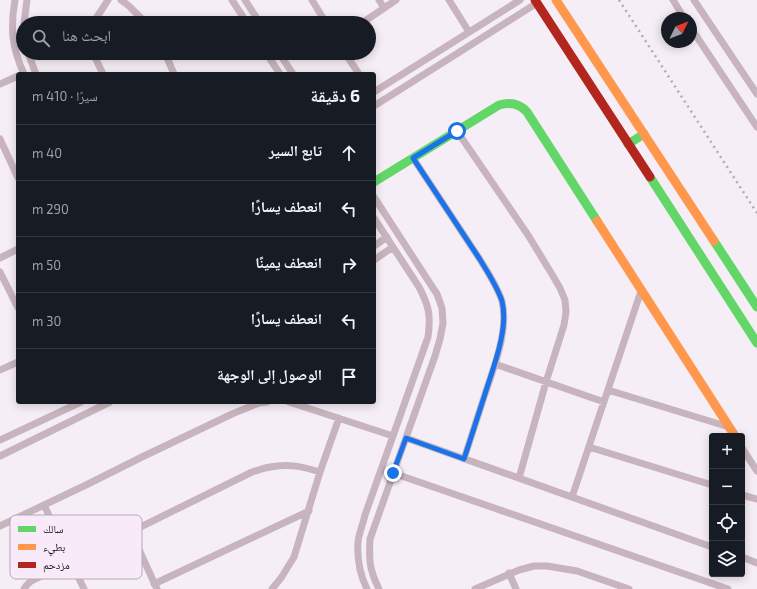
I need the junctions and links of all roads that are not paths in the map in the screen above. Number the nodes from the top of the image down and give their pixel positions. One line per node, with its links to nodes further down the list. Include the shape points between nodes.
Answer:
1 (15, 0): 27 (street, via 12,29)
2 (27, 0): 18 (street)
3 (108, 0): 19 (street)
4 (121, 0): 20 (street)
5 (232, 0): 21 (street)
6 (245, 0): 22 (street)
7 (312, 0): 23 (street)
8 (379, 0): 16 (street)
9 (396, 0): 16 (street)
10 (449, 0): 25 (street)
11 (520, 0): 25 (street)
12 (556, 0): 49 (street)
13 (672, 0): 17 (street)
14 (694, 0): 45 (street)
15 (536, 2): 46 (street); 51 (street)
16 (384, 8): 24 (street)
17 (680, 12)
18 (25, 16)
19 (98, 16)
20 (139, 16)
21 (242, 16)
22 (255, 16)
23 (322, 16)
24 (372, 16)
25 (469, 32): 44 (street)
26 (697, 37): 47 (street)
27 (16, 54)
28 (17, 60): 35 (street)
29 (31, 60): 36 (street)
30 (96, 60): 37 (street)
31 (168, 60): 38 (street)
32 (271, 60): 39 (street)
33 (284, 60): 40 (street)
34 (350, 60): 41 (street)
35 (21, 72)
36 (35, 72)
37 (102, 72)
38 (173, 72)
39 (279, 72)
40 (292, 72)
41 (358, 72)
42 (16, 77): 43 (street)
43 (0, 84)
44 (376, 91)
45 (757, 94)
46 (376, 105)
47 (757, 127)
48 (457, 131): 52 (street); 64 (street, via 503,103 517,104 524,109); 73 (street, via 528,235 565,300 564,325)
49 (644, 134): 51 (street); 66 (street)
50 (0, 139): 53 (street)
51 (628, 144): 67 (street)
52 (413, 158): 54 (street); 71 (street, via 498,291 503,318)
53 (16, 174)
54 (376, 181)
55 (376, 200): 69 (street, via 437,294 442,308 443,323)
56 (376, 221): 57 (street)
57 (387, 237): 58 (street); 59 (street)
58 (376, 245)
59 (393, 247): 62 (street); 68 (street, via 419,287 429,311 430,324)
60 (16, 250): 61 (street)
61 (0, 258)
62 (376, 259)
63 (0, 272): 65 (street)
64 (642, 291): 74 (street); 81 (street)
65 (16, 304)
66 (757, 307)
67 (757, 343)
68 (423, 352): 69 (street); 83 (street)
69 (435, 356): 84 (street)
70 (16, 363): 72 (street)
71 (495, 364): 73 (street); 89 (street)
72 (0, 370)
73 (546, 382): 75 (street); 93 (street)
74 (608, 390): 75 (street); 81 (street)
75 (604, 402): 86 (street)
76 (77, 404): 85 (street)
77 (106, 404): 88 (street)
78 (257, 404): 98 (street)
79 (295, 404): 80 (street)
80 (339, 418): 83 (street); 91 (street)
81 (729, 427): 82 (street)
82 (733, 433)
83 (393, 436): 113 (street, via 359,537 358,561)
84 (406, 438): 89 (street); 92 (street)
85 (0, 440)
86 (589, 447): 94 (street); 96 (street)
87 (745, 453): 90 (street)
88 (0, 456)
89 (464, 459): 93 (street)
90 (757, 471)
91 (320, 472): 99 (street); 104 (street, via 287,465 252,472)
92 (393, 473): 117 (street, via 370,539 369,560 373,578); 121 (street)
93 (519, 478): 96 (street)
94 (709, 484)
95 (745, 496): 97 (street)
96 (572, 497): 105 (street)
97 (757, 499)
98 (44, 505): 100 (street); 101 (street)
99 (309, 511): 112 (street); 116 (street, via 294,557)
100 (23, 515)
101 (49, 515)
102 (10, 521): 103 (street)
103 (0, 526)
104 (142, 527)
105 (709, 546)
106 (142, 556): 112 (street)
107 (745, 558): 108 (street)
108 (757, 563)
109 (509, 573): 118 (street); 119 (street); 120 (street, via 534,566 548,566 576,571)
110 (37, 579): 114 (street)
111 (79, 579): 115 (street)
112 (156, 586)
113 (364, 588)
114 (24, 589)
115 (84, 589)
116 (272, 589)
117 (379, 589)
118 (475, 589)
119 (516, 589)
120 (629, 589)
121 (728, 589)

